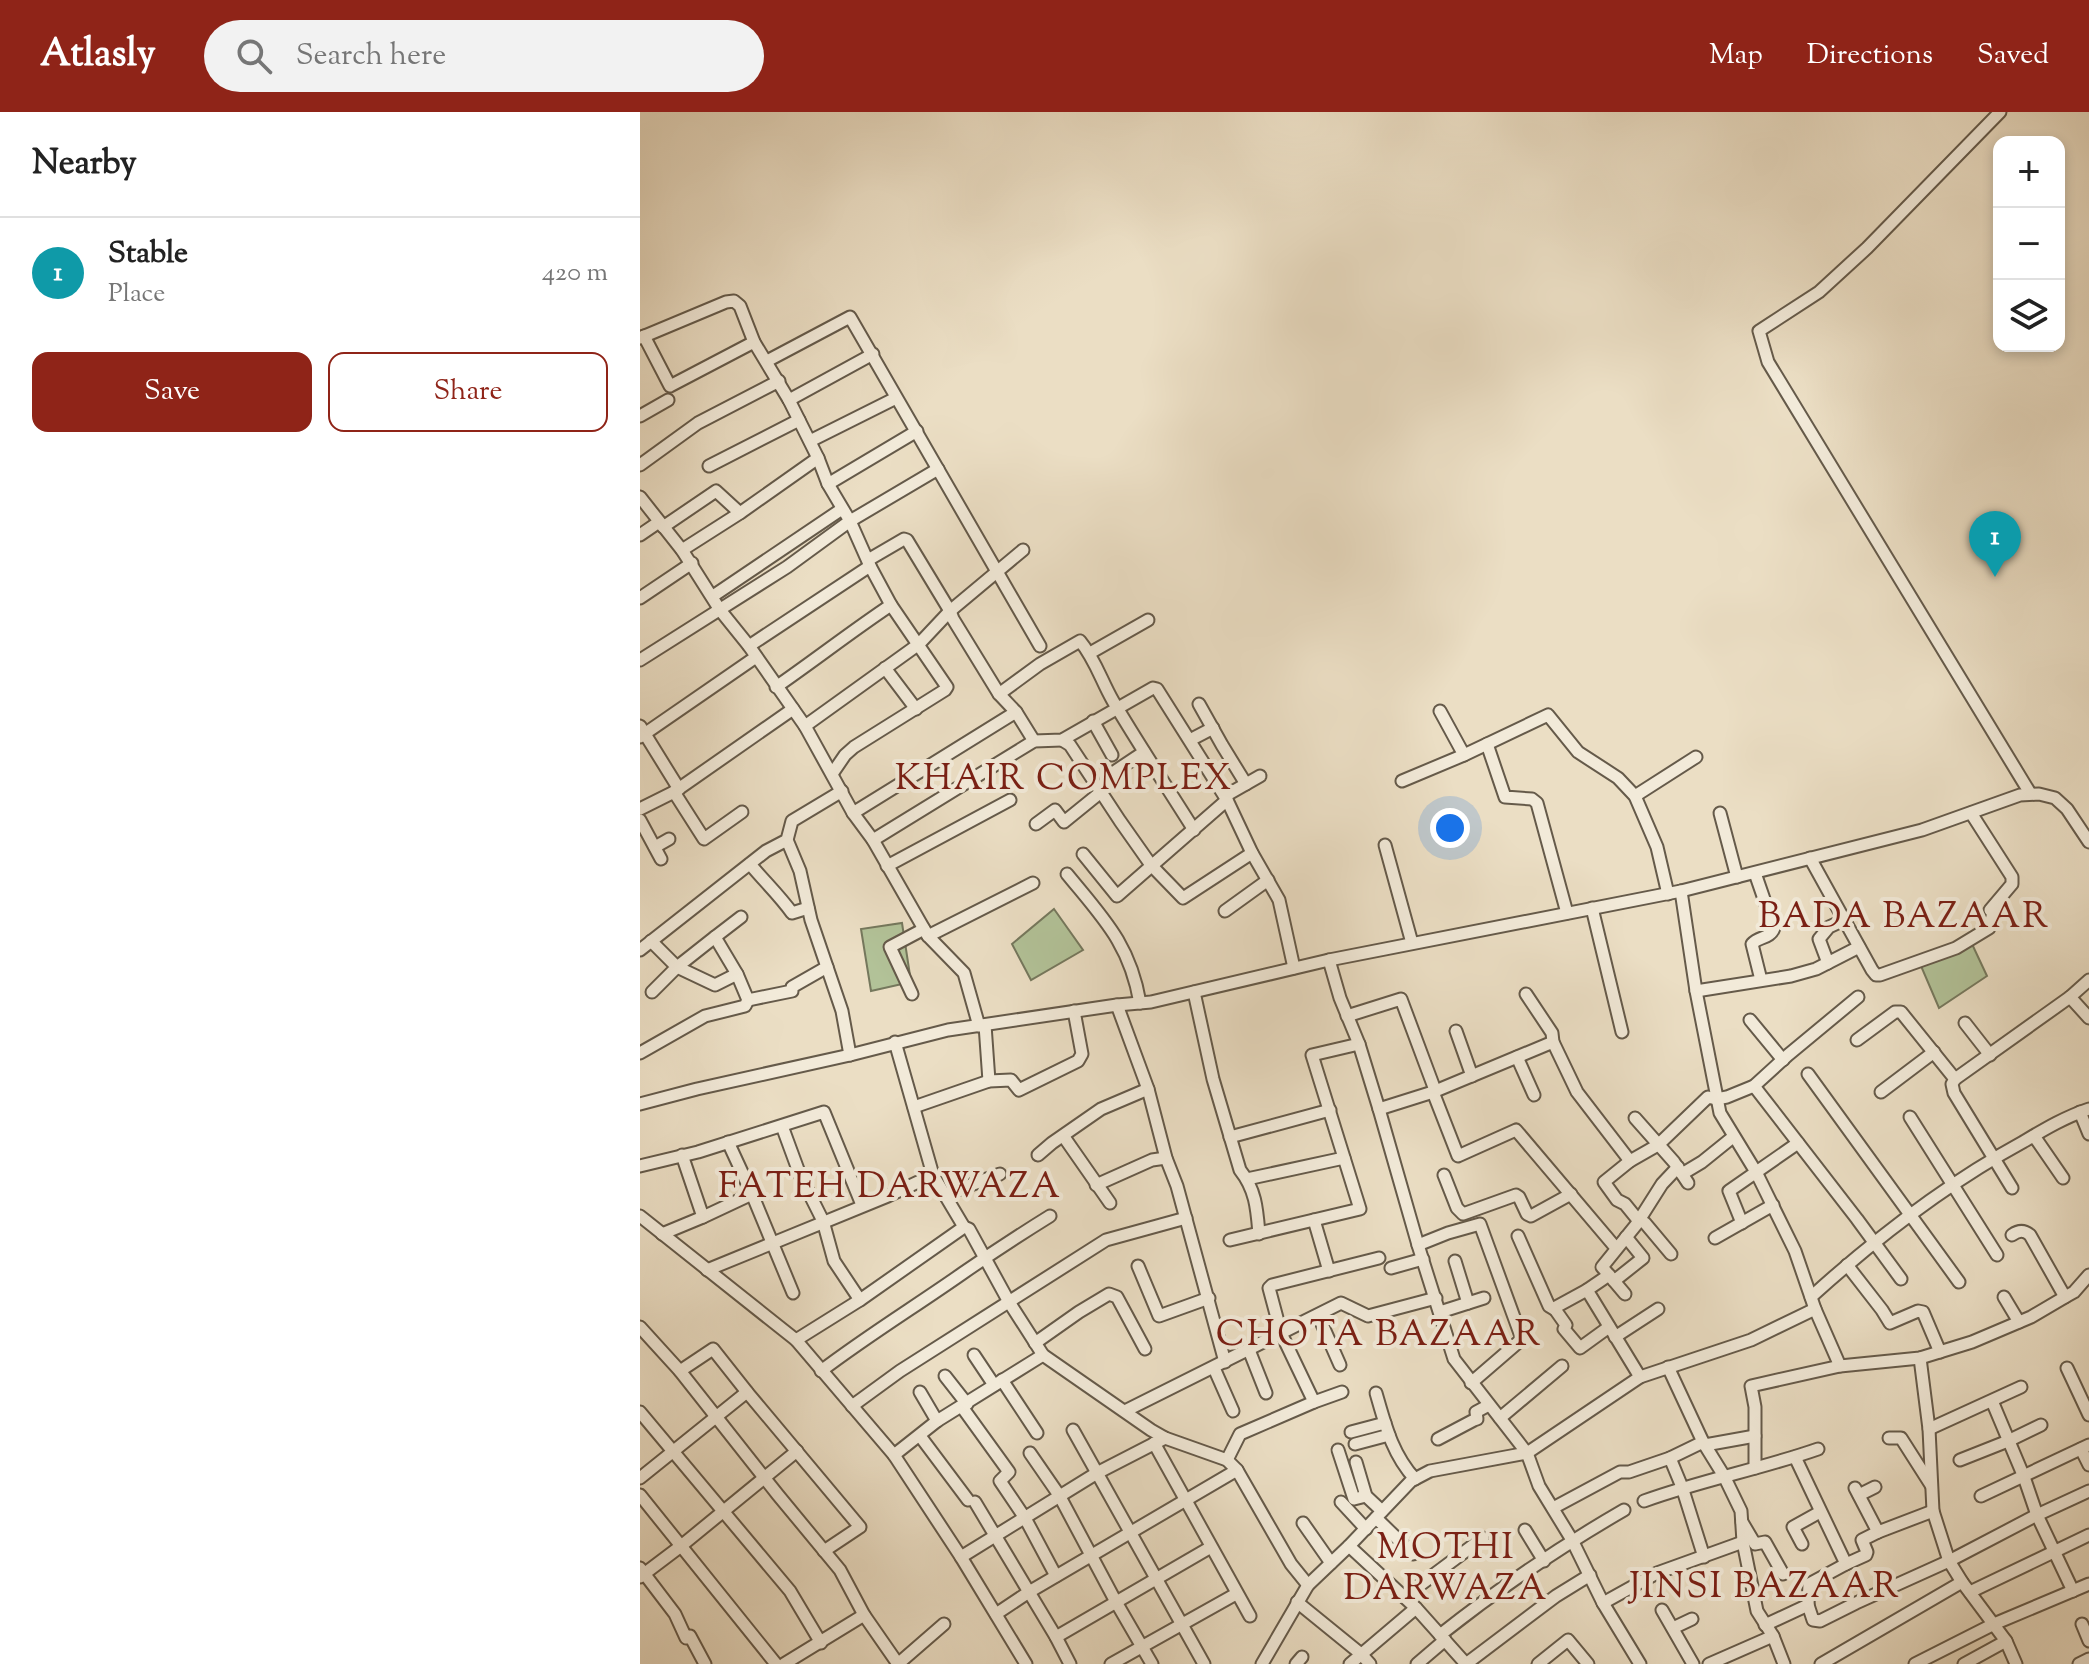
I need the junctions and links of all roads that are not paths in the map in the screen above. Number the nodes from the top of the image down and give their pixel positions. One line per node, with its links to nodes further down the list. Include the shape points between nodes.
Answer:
1 (2000, 112): 71 (street, via 1819,292 1759,331 1768,362)
2 (642, 337): 3 (street, via 734,301); 3 (street, via 670,386)
3 (754, 342): 5 (street)
4 (873, 354): 5 (street, via 850,317); 7 (street); 9 (street)
5 (767, 361): 6 (street)
6 (779, 381): 9 (street); 15 (street, via 698,423)
7 (896, 398): 12 (street); 13 (street)
8 (668, 400): 10 (street)
9 (789, 400): 11 (street)
10 (641, 414)
11 (799, 420): 13 (street); 16 (street)
12 (917, 431): 17 (street); 18 (street)
13 (810, 441): 14 (street)
14 (818, 458): 18 (street); 21 (street)
15 (640, 465)
16 (709, 466)
17 (938, 469): 22 (street); 29 (street)
18 (828, 484): 20 (street)
19 (640, 497): 23 (street)
20 (842, 509): 22 (street); 30 (street)
21 (740, 513): 23 (street, via 716,491); 25 (street)
22 (850, 521): 28 (street); 33 (street)
23 (661, 525): 24 (street); 25 (street)
24 (640, 535)
25 (682, 550): 27 (street)
26 (1023, 550): 29 (street)
27 (692, 563): 30 (street); 31 (street)
28 (869, 563): 32 (street); 34 (street, via 907,540); 37 (street)
29 (997, 573): 34 (street); 38 (street)
30 (713, 596): 33 (street)
31 (640, 598)
32 (891, 605): 36 (street); 43 (street)
33 (720, 610): 37 (street); 41 (street)
34 (950, 611): 36 (street); 44 (street)
35 (1148, 620): 39 (street)
36 (919, 644): 42 (street); 48 (street, via 947,687)
37 (749, 646): 40 (street)
38 (1040, 646)
39 (1090, 653): 44 (street, via 1080,641); 46 (street)
40 (756, 657): 43 (street); 54 (street)
41 (640, 660)
42 (885, 668): 48 (street); 52 (street)
43 (776, 687): 47 (street)
44 (999, 694): 50 (street)
45 (1199, 704): 53 (street)
46 (1117, 708): 51 (street); 56 (street, via 1155,688); 59 (street)
47 (793, 709): 52 (street); 68 (street)
48 (916, 709): 64 (street, via 854,747)
49 (1440, 711): 61 (street)
50 (1016, 712): 57 (street); 77 (street)
51 (1093, 721): 55 (street); 60 (street)
52 (805, 726): 64 (street)
53 (1213, 728): 56 (street); 67 (street)
54 (642, 732): 68 (street)
55 (1062, 740): 57 (street); 70 (street)
56 (1190, 740): 73 (street)
57 (1034, 741): 85 (street)
58 (1487, 744): 61 (street); 72 (street, via 1548,715 1578,752); 105 (street, via 1505,797 1537,803)
59 (1144, 752): 63 (street); 82 (street)
60 (1112, 755)
61 (1464, 755): 66 (street)
62 (1696, 757): 72 (street)
63 (1114, 772)
64 (832, 774): 69 (street)
65 (1260, 776): 67 (street)
66 (1402, 781)
67 (1246, 784): 73 (street)
68 (676, 791): 75 (street); 76 (street, via 704,839)
69 (842, 791): 77 (street); 84 (street, via 792,821)
70 (1101, 792): 81 (street, via 1064,822 1055,810); 94 (street)
71 (2030, 793): 79 (street); 86 (street, via 2061,802)
72 (1635, 796): 101 (street)
73 (1226, 798): 82 (street); 89 (street)
74 (1010, 800): 95 (street)
75 (640, 809)
76 (742, 812)
77 (853, 813): 85 (street)
78 (1720, 813): 98 (street)
79 (1971, 813): 91 (street); 112 (street, via 2012,877 1990,910 1989,928 1956,948 1880,975)
80 (640, 820): 88 (street)
81 (1036, 824)
82 (1194, 830): 94 (street)
83 (669, 839): 88 (street)
84 (787, 840): 93 (street); 102 (street)
85 (873, 840): 95 (street)
86 (2089, 842)
87 (1385, 845): 111 (street)
88 (655, 847): 92 (street)
89 (1252, 853): 94 (street, via 1183,898); 99 (street)
90 (1083, 854): 94 (street, via 1117,896)
91 (1810, 858): 96 (street); 107 (street)
92 (661, 859)
93 (750, 864): 102 (street, via 792,913); 110 (street)
94 (1151, 865)
95 (887, 866): 108 (street)
96 (1755, 873): 98 (street); 120 (street, via 1774,928 1752,944)
97 (1067, 874): 130 (street, via 1117,935 1135,974)
98 (1737, 877): 101 (street)
99 (1268, 880): 104 (street); 118 (street, via 1279,900)
100 (1033, 883): 108 (street)
101 (1674, 892): 103 (street); 122 (street)
102 (808, 908): 117 (street)
103 (1592, 908): 105 (street); 139 (street)
104 (1225, 911)
105 (1567, 913): 111 (street)
106 (741, 917): 109 (street)
107 (1844, 920): 112 (street); 115 (street, via 1819,939)
108 (926, 933): 125 (street, via 890,947); 137 (street, via 964,973)
109 (715, 937): 116 (street); 119 (street)
110 (651, 941): 113 (street); 116 (street)
111 (1412, 943): 114 (street)
112 (1859, 947): 115 (street)
113 (640, 950)
114 (1329, 960): 118 (street); 133 (street)
115 (1828, 963): 120 (street)
116 (677, 967): 119 (street, via 715,985); 123 (street)
117 (827, 967): 129 (street, via 792,991); 146 (street)
118 (1294, 968): 124 (street)
119 (737, 974): 129 (street)
120 (1761, 980): 122 (street)
121 (2089, 980): 128 (street)
122 (1696, 991): 159 (street)
123 (652, 992)
124 (1194, 992): 130 (street); 171 (street)
125 (912, 994)
126 (1526, 994): 142 (street)
127 (1858, 997): 149 (street)
128 (2070, 997): 134 (street); 147 (street)
129 (748, 1000): 145 (street, via 745,1006 705,1016)
130 (1140, 1003): 131 (street)
131 (1117, 1005): 132 (street); 155 (street)
132 (1074, 1011): 137 (street); 153 (street, via 1081,1060 1019,1090 1011,1080)
133 (1347, 1016): 143 (street); 156 (street, via 1401,999)
134 (2089, 1018)
135 (1750, 1020): 149 (street)
136 (1965, 1023): 147 (street)
137 (982, 1026): 141 (street); 153 (street)
138 (1456, 1031): 151 (street)
139 (1622, 1032)
140 (1857, 1040): 144 (street, via 1898,1011)
141 (895, 1042): 146 (street); 161 (street)
142 (1553, 1042): 148 (street); 181 (street, via 1577,1092)
143 (1359, 1044): 162 (street); 163 (street, via 1312,1055)
144 (1934, 1052): 152 (street); 157 (street)
145 (640, 1053)
146 (850, 1055): 160 (street)
147 (1990, 1055): 152 (street)
148 (1517, 1057): 151 (street); 158 (street)
149 (1783, 1060): 154 (street)
150 (1808, 1074): 199 (street)
151 (1472, 1076): 156 (street)
152 (1955, 1079): 180 (street, via 1952,1090)
153 (989, 1081): 161 (street)
154 (1754, 1086): 159 (street); 174 (street)
155 (1148, 1089): 170 (street, via 1101,1109); 178 (street)
156 (1434, 1091): 162 (street); 194 (street, via 1458,1156 1516,1130)
157 (1881, 1092)
158 (1534, 1095)
159 (1716, 1099): 172 (street); 175 (street, via 1708,1097)
160 (640, 1104)
161 (914, 1107): 185 (street)
162 (1379, 1109): 220 (street)
163 (1330, 1110): 171 (street); 179 (street)
164 (2084, 1110): 168 (street); 169 (street)
165 (1910, 1117): 191 (street)
166 (1635, 1118): 175 (street)
167 (782, 1126): 173 (street); 197 (street, via 824,1112); 206 (street)
168 (2089, 1134)
169 (2034, 1136): 180 (street); 188 (street)
170 (1064, 1137): 177 (street); 190 (street)
171 (1230, 1137): 189 (street)
172 (1733, 1137): 183 (street); 187 (street)
173 (728, 1142): 176 (street); 193 (street)
174 (1798, 1143): 183 (street); 219 (street)
175 (1658, 1145): 181 (street); 187 (street)
176 (682, 1155): 182 (street); 202 (street)
177 (1038, 1155)
178 (1166, 1158): 190 (street); 203 (street)
179 (1344, 1158): 189 (street); 204 (street, via 1360,1209)
180 (1994, 1158): 191 (street); 192 (street)
181 (1630, 1161): 205 (street, via 1604,1182)
182 (640, 1166)
183 (1756, 1172): 198 (street); 207 (street, via 1729,1191)
184 (1000, 1174): 195 (street)
185 (933, 1175): 195 (street); 197 (street)
186 (1444, 1175): 194 (street, via 1463,1214 1516,1195 1531,1216)
187 (1683, 1175): 205 (street, via 1662,1184)
188 (2063, 1178)
189 (1247, 1179): 211 (street, via 1256,1197)
190 (1096, 1185): 196 (street)
191 (1952, 1186): 199 (street); 223 (street)
192 (2012, 1188)
193 (752, 1194): 202 (street); 218 (street)
194 (1571, 1194): 221 (street)
195 (944, 1195): 208 (street)
196 (1110, 1203)
197 (862, 1205): 206 (street)
198 (1773, 1205): 207 (street); 250 (street)
199 (1910, 1214): 219 (street); 237 (street)
200 (640, 1216): 210 (street)
201 (1050, 1216): 224 (street)
202 (703, 1217): 210 (street)
203 (1186, 1218): 244 (street); 248 (street, via 1106,1240)
204 (1314, 1220): 211 (street); 233 (street)
205 (1638, 1220): 215 (street); 222 (street)
206 (823, 1221): 218 (street); 247 (street, via 834,1261)
207 (1742, 1223): 216 (street)
208 (964, 1227): 224 (street); 247 (street)
209 (1499, 1231): 214 (street)
210 (662, 1234): 232 (street)
211 (1259, 1234): 217 (street)
212 (2012, 1235): 242 (street, via 2030,1235)
213 (1518, 1236): 251 (street)
214 (1485, 1237): 220 (street, via 1480,1224); 260 (street)
215 (1626, 1237): 221 (street); 231 (street, via 1643,1258)
216 (1715, 1238)
217 (1230, 1240)
218 (772, 1242): 232 (street); 240 (street)
219 (1875, 1243): 228 (street); 236 (street)
220 (1418, 1245): 226 (street)
221 (1615, 1250): 231 (street); 235 (street, via 1602,1267)
222 (1671, 1254)
223 (1997, 1255)
224 (984, 1257): 248 (street); 276 (street)
225 (1379, 1258): 233 (street)
226 (1423, 1259): 230 (street); 245 (street)
227 (1455, 1261): 249 (street)
228 (1847, 1265): 250 (street); 265 (street, via 1890,1323 1923,1312)
229 (1138, 1266): 244 (street, via 1159,1316)
230 (1391, 1268)
231 (1629, 1269): 235 (street)
232 (707, 1270): 261 (street)
233 (1329, 1271): 259 (street, via 1270,1286)
234 (2089, 1275): 242 (street)
235 (1612, 1278): 239 (street); 241 (street)
236 (1901, 1279)
237 (1959, 1282)
238 (2089, 1289): 242 (street)
239 (1587, 1290): 251 (street); 258 (street)
240 (793, 1293)
241 (1625, 1294)
242 (2070, 1295): 255 (street)
243 (2004, 1297): 255 (street)
244 (1209, 1298): 269 (street)
245 (1436, 1298): 253 (street); 254 (street, via 1368,1316 1341,1303)
246 (1484, 1298): 249 (street)
247 (860, 1300): 261 (street)
248 (1009, 1302): 262 (street); 291 (street)
249 (1468, 1303): 253 (street)
250 (1813, 1303): 272 (street); 273 (street, via 1751,1340)
251 (1554, 1309): 258 (street, via 1580,1348)
252 (1658, 1309): 258 (street)
253 (1440, 1312): 280 (street, via 1454,1359)
254 (1318, 1315): 259 (street); 270 (street)
255 (2019, 1322): 265 (street)
256 (640, 1327): 275 (street)
257 (1531, 1329): 260 (street)
258 (1612, 1332): 278 (street)
259 (1281, 1333): 264 (street); 289 (street)
260 (1522, 1339): 280 (street)
261 (796, 1340): 276 (street)
262 (1035, 1343): 263 (street, via 1109,1294 1117,1297); 267 (street)
263 (1145, 1349)
264 (1249, 1350): 269 (street); 285 (street)
265 (1940, 1352): 268 (street)
266 (974, 1355): 279 (street)
267 (1043, 1355): 279 (street); 293 (street)
268 (1920, 1358): 272 (street); 302 (street)
269 (1220, 1365): 293 (street); 294 (street)
270 (1340, 1365)
271 (1562, 1366): 298 (street)
272 (1840, 1366): 308 (street, via 1751,1386)
273 (1668, 1367): 278 (street); 314 (street)
274 (2067, 1368): 287 (street)
275 (680, 1371): 282 (street, via 713,1349); 297 (street)
276 (821, 1371): 291 (street)
277 (945, 1376): 292 (street)
278 (1640, 1377): 321 (street)
279 (998, 1383): 292 (street); 305 (street)
280 (1471, 1383): 290 (street)
281 (2021, 1387): 288 (street)
282 (747, 1392): 297 (street); 318 (street)
283 (920, 1392): 299 (street)
284 (1342, 1392): 289 (street)
285 (1266, 1393)
286 (1376, 1393): 300 (street)
287 (2084, 1393): 296 (street)
288 (1992, 1401): 302 (street); 312 (street)
289 (1314, 1402): 325 (street, via 1240,1434)
290 (1489, 1405): 298 (street); 310 (street, via 1476,1412 1476,1420)
291 (852, 1406): 322 (street)
292 (965, 1406): 299 (street); 355 (street, via 1009,1472 1000,1481)
293 (1125, 1411): 311 (street)
294 (1233, 1411)
295 (640, 1412): 319 (street)
296 (2089, 1415)
297 (716, 1417): 319 (street); 333 (street)
298 (1500, 1418): 321 (street)
299 (937, 1421): 307 (street)
300 (1385, 1423): 304 (street); 306 (street)
301 (2041, 1425): 312 (street)
302 (1929, 1429): 337 (street)
303 (1073, 1430): 331 (street)
304 (1351, 1432)
305 (1037, 1433)
306 (1389, 1435): 313 (street); 336 (street)
307 (920, 1436): 322 (street); 362 (street)
308 (1755, 1436): 314 (street); 329 (street)
309 (1889, 1438): 337 (street, via 1901,1438)
310 (1438, 1439)
311 (1160, 1441): 325 (street); 331 (street); 345 (street)
312 (2008, 1441): 326 (street); 334 (street)
313 (1355, 1444)
314 (1704, 1444): 324 (street); 332 (street)
315 (2085, 1447): 328 (street); 334 (street)
316 (1818, 1449): 323 (street)
317 (1338, 1450): 343 (street, via 1354,1499)
318 (797, 1451): 333 (street); 371 (street, via 860,1527)
319 (673, 1452): 335 (street); 350 (street)
320 (1030, 1453): 342 (street)
321 (1527, 1453): 336 (street, via 1430,1471); 348 (street)
322 (894, 1455): 375 (street)
323 (1795, 1457): 329 (street); 352 (street)
324 (1670, 1458): 338 (street); 348 (street, via 1620,1472)
325 (1227, 1460): 330 (street)
326 (1960, 1460)
327 (1356, 1462): 343 (street)
328 (2089, 1465)
329 (1755, 1468): 332 (street)
330 (1237, 1470): 345 (street); 387 (street)
331 (1097, 1473): 342 (street); 361 (street)
332 (1724, 1476): 338 (street); 356 (street)
333 (764, 1477): 350 (street); 371 (street)
334 (2024, 1477): 344 (street); 354 (street)
335 (640, 1478)
336 (1415, 1479): 353 (street)
337 (1931, 1485): 351 (street)
338 (1682, 1487): 346 (street); 376 (street)
339 (1875, 1487): 360 (street, via 1857,1491)
340 (2089, 1491): 354 (street)
341 (640, 1495): 368 (street)
342 (1059, 1495): 355 (street); 374 (street)
343 (1366, 1496): 353 (street)
344 (1981, 1496)
345 (1185, 1500): 361 (street); 370 (street)
346 (1644, 1501)
347 (1341, 1502): 358 (street)
348 (1553, 1508): 365 (street)
349 (1624, 1510): 365 (street)
350 (723, 1511): 368 (street); 414 (street, via 790,1591)
351 (1933, 1511): 360 (street); 378 (street)
352 (1820, 1512): 367 (street, via 1793,1527); 380 (street)
353 (1379, 1515): 358 (street); 373 (street)
354 (2037, 1515): 372 (street); 378 (street)
355 (1025, 1518): 362 (street); 384 (street)
356 (1741, 1521): 366 (street); 382 (street, via 1755,1544 1765,1542)
357 (1303, 1523): 379 (street)
358 (1366, 1529): 369 (street)
359 (1525, 1530): 377 (street)
360 (1878, 1532): 380 (street, via 1862,1540 1866,1555)
361 (1131, 1533): 374 (street); 385 (street)
362 (994, 1534): 375 (street); 390 (street)
363 (2089, 1535): 372 (street)
364 (1483, 1538): 392 (street)
365 (1572, 1540): 377 (street); 383 (street)
366 (1743, 1542): 376 (street); 407 (street, via 1757,1611)
367 (1802, 1544)
368 (681, 1546): 381 (street); 419 (street)
369 (1349, 1546): 379 (street); 392 (street)
370 (1211, 1547): 385 (street); 391 (street)
371 (824, 1551): 400 (street)
372 (2055, 1552): 388 (street); 389 (street)
373 (1413, 1554)
374 (1092, 1556): 384 (street); 393 (street)
375 (961, 1557): 399 (street)
376 (1704, 1557): 395 (street, via 1657,1573)
377 (1544, 1561): 411 (street, via 1469,1612)
378 (1949, 1561): 388 (street); 396 (street, via 1820,1621 1813,1620)
379 (1331, 1563): 387 (street)
380 (1846, 1564): 396 (street, via 1809,1584)
381 (642, 1572): 418 (street)
382 (1783, 1574)
383 (1590, 1575): 395 (street); 431 (street)
384 (1056, 1576): 390 (street)
385 (1156, 1579): 393 (street); 406 (street)
386 (2089, 1584): 389 (street)
387 (1308, 1585): 394 (street)
388 (1966, 1587): 404 (street); 438 (street)
389 (2073, 1591): 404 (street)
390 (1029, 1592): 399 (street); 410 (street)
391 (1236, 1594): 401 (street); 406 (street)
392 (1404, 1597): 397 (street)
393 (1116, 1602): 410 (street); 415 (street)
394 (1297, 1602): 416 (street); 427 (street)
395 (1603, 1603): 434 (street)
396 (1808, 1605): 407 (street)
397 (1416, 1608): 411 (street); 416 (street)
398 (1662, 1610): 408 (street)
399 (996, 1614): 422 (street)
400 (864, 1615): 414 (street); 421 (street)
401 (1250, 1616)
402 (1692, 1619): 408 (street)
403 (944, 1624): 421 (street)
404 (1994, 1624): 412 (street); 439 (street)
405 (2082, 1624): 413 (street)
406 (1182, 1625): 415 (street); 426 (street)
407 (1765, 1625): 409 (street)
408 (1673, 1628): 435 (street)
409 (1773, 1636): 436 (street); 437 (street)
410 (1056, 1637): 423 (street)
411 (1443, 1637): 430 (street); 431 (street)
412 (2006, 1641): 440 (street); 441 (street)
413 (2089, 1641)
414 (821, 1643): 420 (street)
415 (1142, 1647): 424 (street); 425 (street)
416 (1361, 1654): 428 (street); 429 (street)
417 (2089, 1659): 442 (street)
418 (705, 1664)
419 (776, 1664)
420 (784, 1664)
421 (898, 1664)
422 (1026, 1664)
423 (1070, 1664)
424 (1111, 1664)
425 (1152, 1664)
426 (1204, 1664)
427 (1262, 1664)
428 (1350, 1664)
429 (1370, 1664)
430 (1417, 1664)
431 (1466, 1664)
432 (1538, 1664): 433 (street, via 1568,1640)
433 (1588, 1664)
434 (1640, 1664)
435 (1693, 1664)
436 (1709, 1664)
437 (1784, 1664)
438 (1821, 1664)
439 (1915, 1664)
440 (1964, 1664)
441 (2016, 1664)
442 (2079, 1664)

